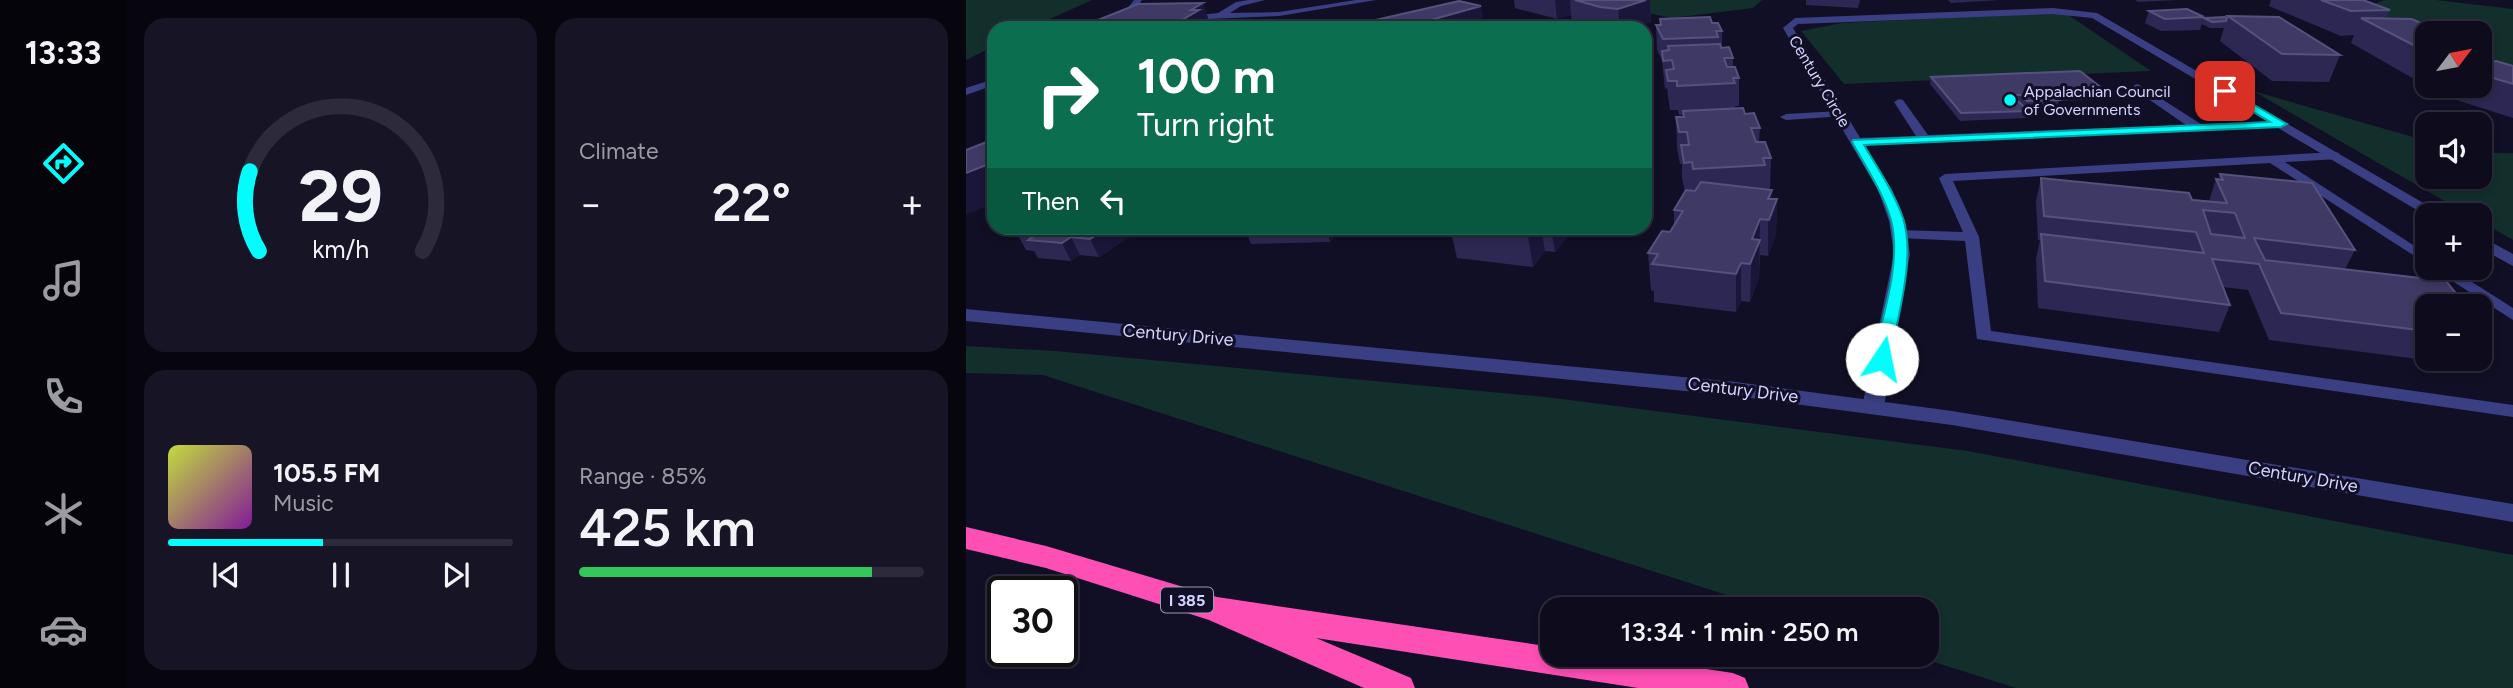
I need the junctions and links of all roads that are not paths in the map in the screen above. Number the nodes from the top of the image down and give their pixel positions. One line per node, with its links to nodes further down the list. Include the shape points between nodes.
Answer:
1 (1138, 0): 6 (lane, via 1130,17)
2 (1261, 0): 4 (lane, via 1239,4)
3 (1372, 0): 4 (lane, via 1279,14)
4 (1218, 16): 5 (lane)
5 (1180, 17)
6 (1121, 21)
7 (987, 84): 9 (lane)
8 (2138, 88): 14 (lane)
9 (966, 92)
10 (1899, 102): 15 (lane)
11 (1840, 114): 12 (lane); 13 (street, Century Circle, via 1788,28 1795,21 2071,11 2108,21); 16 (street, Century Circle)
12 (1786, 117)
13 (2281, 124): 14 (lane); 17 (street, Century Circle)
14 (2199, 128): 15 (lane)
15 (1925, 140): 16 (lane)
16 (1857, 142): 20 (street, Century Circle, via 1885,190)
17 (2335, 156): 18 (lane); 19 (street, Century Circle)
18 (2273, 160): 21 (lane, via 1945,178); 23 (lane)
19 (2415, 203)
20 (1899, 234): 21 (lane); 28 (street, Century Circle, via 1902,254)
21 (1972, 237): 29 (lane, via 1983,335)
22 (2492, 248): 24 (street)
23 (2415, 252)
24 (2513, 261)
25 (2459, 280): 27 (lane)
26 (966, 315): 28 (street, Century Drive, via 1737,388)
27 (2513, 315)
28 (1873, 407): 30 (street, Century Drive)
29 (2513, 411)
30 (2513, 513)
31 (966, 538): 32 (highway, I 385, via 1046,557)
32 (1217, 610): 33 (highway, I 385); 34 (highway)
33 (1399, 688)
34 (1733, 688)

